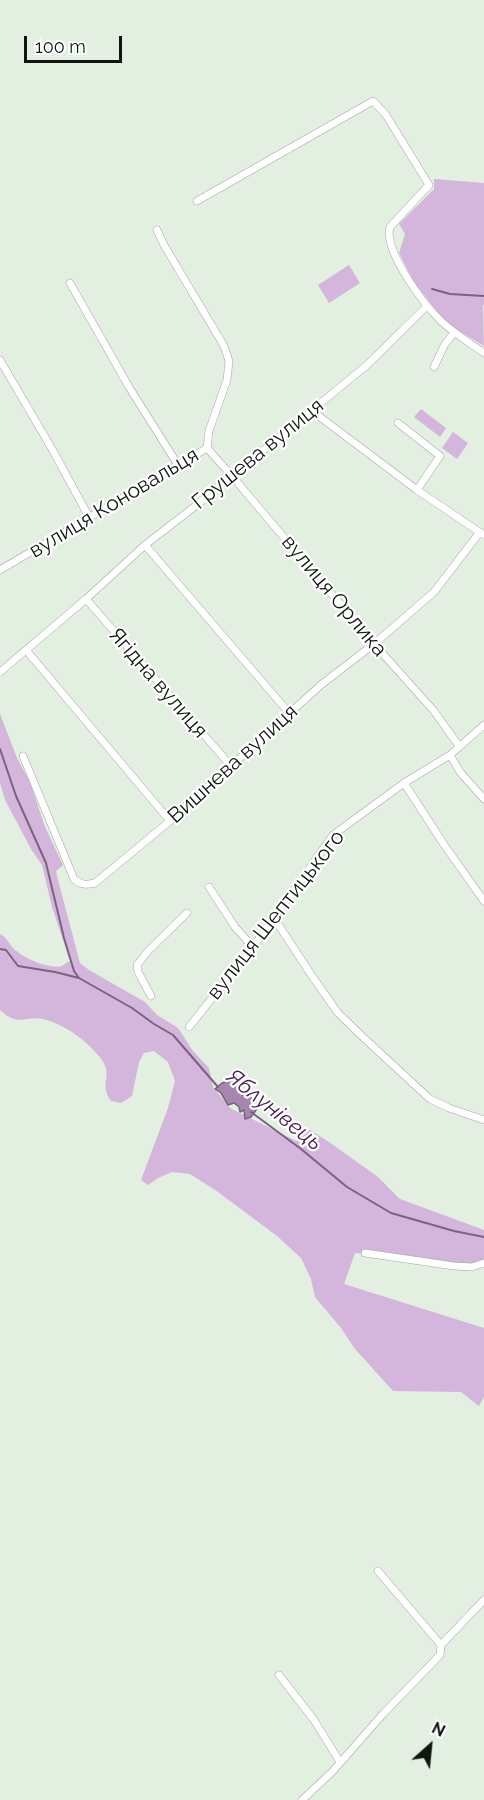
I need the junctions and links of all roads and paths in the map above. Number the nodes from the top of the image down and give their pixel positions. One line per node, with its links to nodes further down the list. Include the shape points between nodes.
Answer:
1 (197, 201): 4 (street, via 373,101 386,115 429,185 389,232 392,249)
2 (157, 230): 11 (street, вулиця Коновальця, via 230,361)
3 (70, 283): 12 (street)
4 (427, 306): 5 (street); 9 (street, Грушева вулиця, via 367,365)
5 (454, 333): 6 (street); 8 (street)
6 (484, 352)
7 (0, 360): 15 (street)
8 (434, 367)
9 (312, 411): 13 (street, Грушева вулиця); 14 (street)
10 (398, 423): 14 (street, via 440,456)
11 (207, 448): 12 (street, вулиця Коновальця); 13 (street, вулиця Орлика)
12 (178, 465): 15 (street, вулиця Коновальця)
13 (232, 476): 17 (street, Грушева вулиця); 20 (street, вулиця Орлика)
14 (417, 490): 16 (street)
15 (88, 517): 18 (street, вулиця Коновальця)
16 (482, 534): 20 (street, Вишнева вулиця, via 434,592)
17 (145, 545): 19 (street, Грушева вулиця); 23 (street)
18 (0, 570)
19 (86, 599): 21 (street, Грушева вулиця); 28 (street, Ягідна вулиця)
20 (374, 644): 23 (street, Вишнева вулиця); 25 (street, вулиця Орлика, via 434,711)
21 (26, 650): 22 (street, Грушева вулиця); 31 (street)
22 (0, 672)
23 (290, 714): 28 (street, Вишнева вулиця)
24 (484, 725): 25 (street, вулиця Шептицького)
25 (459, 747): 26 (street, вулиця Шептицького)
26 (450, 755): 29 (street, вулиця Шептицького); 30 (street)
27 (22, 756): 31 (street, Вишнева вулиця, via 74,879 80,884 95,883)
28 (231, 766): 31 (street, Вишнева вулиця)
29 (404, 783): 33 (street); 35 (street, вулиця Шептицького, via 333,836)
30 (484, 799)
31 (170, 820)
32 (209, 887): 36 (street)
33 (484, 901)
34 (187, 913): 37 (street, via 137,965)
35 (274, 918): 36 (street, вулиця Шептицького); 39 (street, via 338,1013 365,1039 430,1099)
36 (253, 947): 38 (street, вулиця Шептицького)
37 (151, 996)
38 (189, 1027)
39 (484, 1120)
40 (365, 1253): 41 (street, via 454,1266)
41 (484, 1263)
42 (378, 1571): 44 (street)
43 (484, 1600): 44 (street)
44 (441, 1645): 46 (street, via 440,1655)
45 (279, 1675): 46 (street)
46 (340, 1762): 47 (street)
47 (302, 1800)

